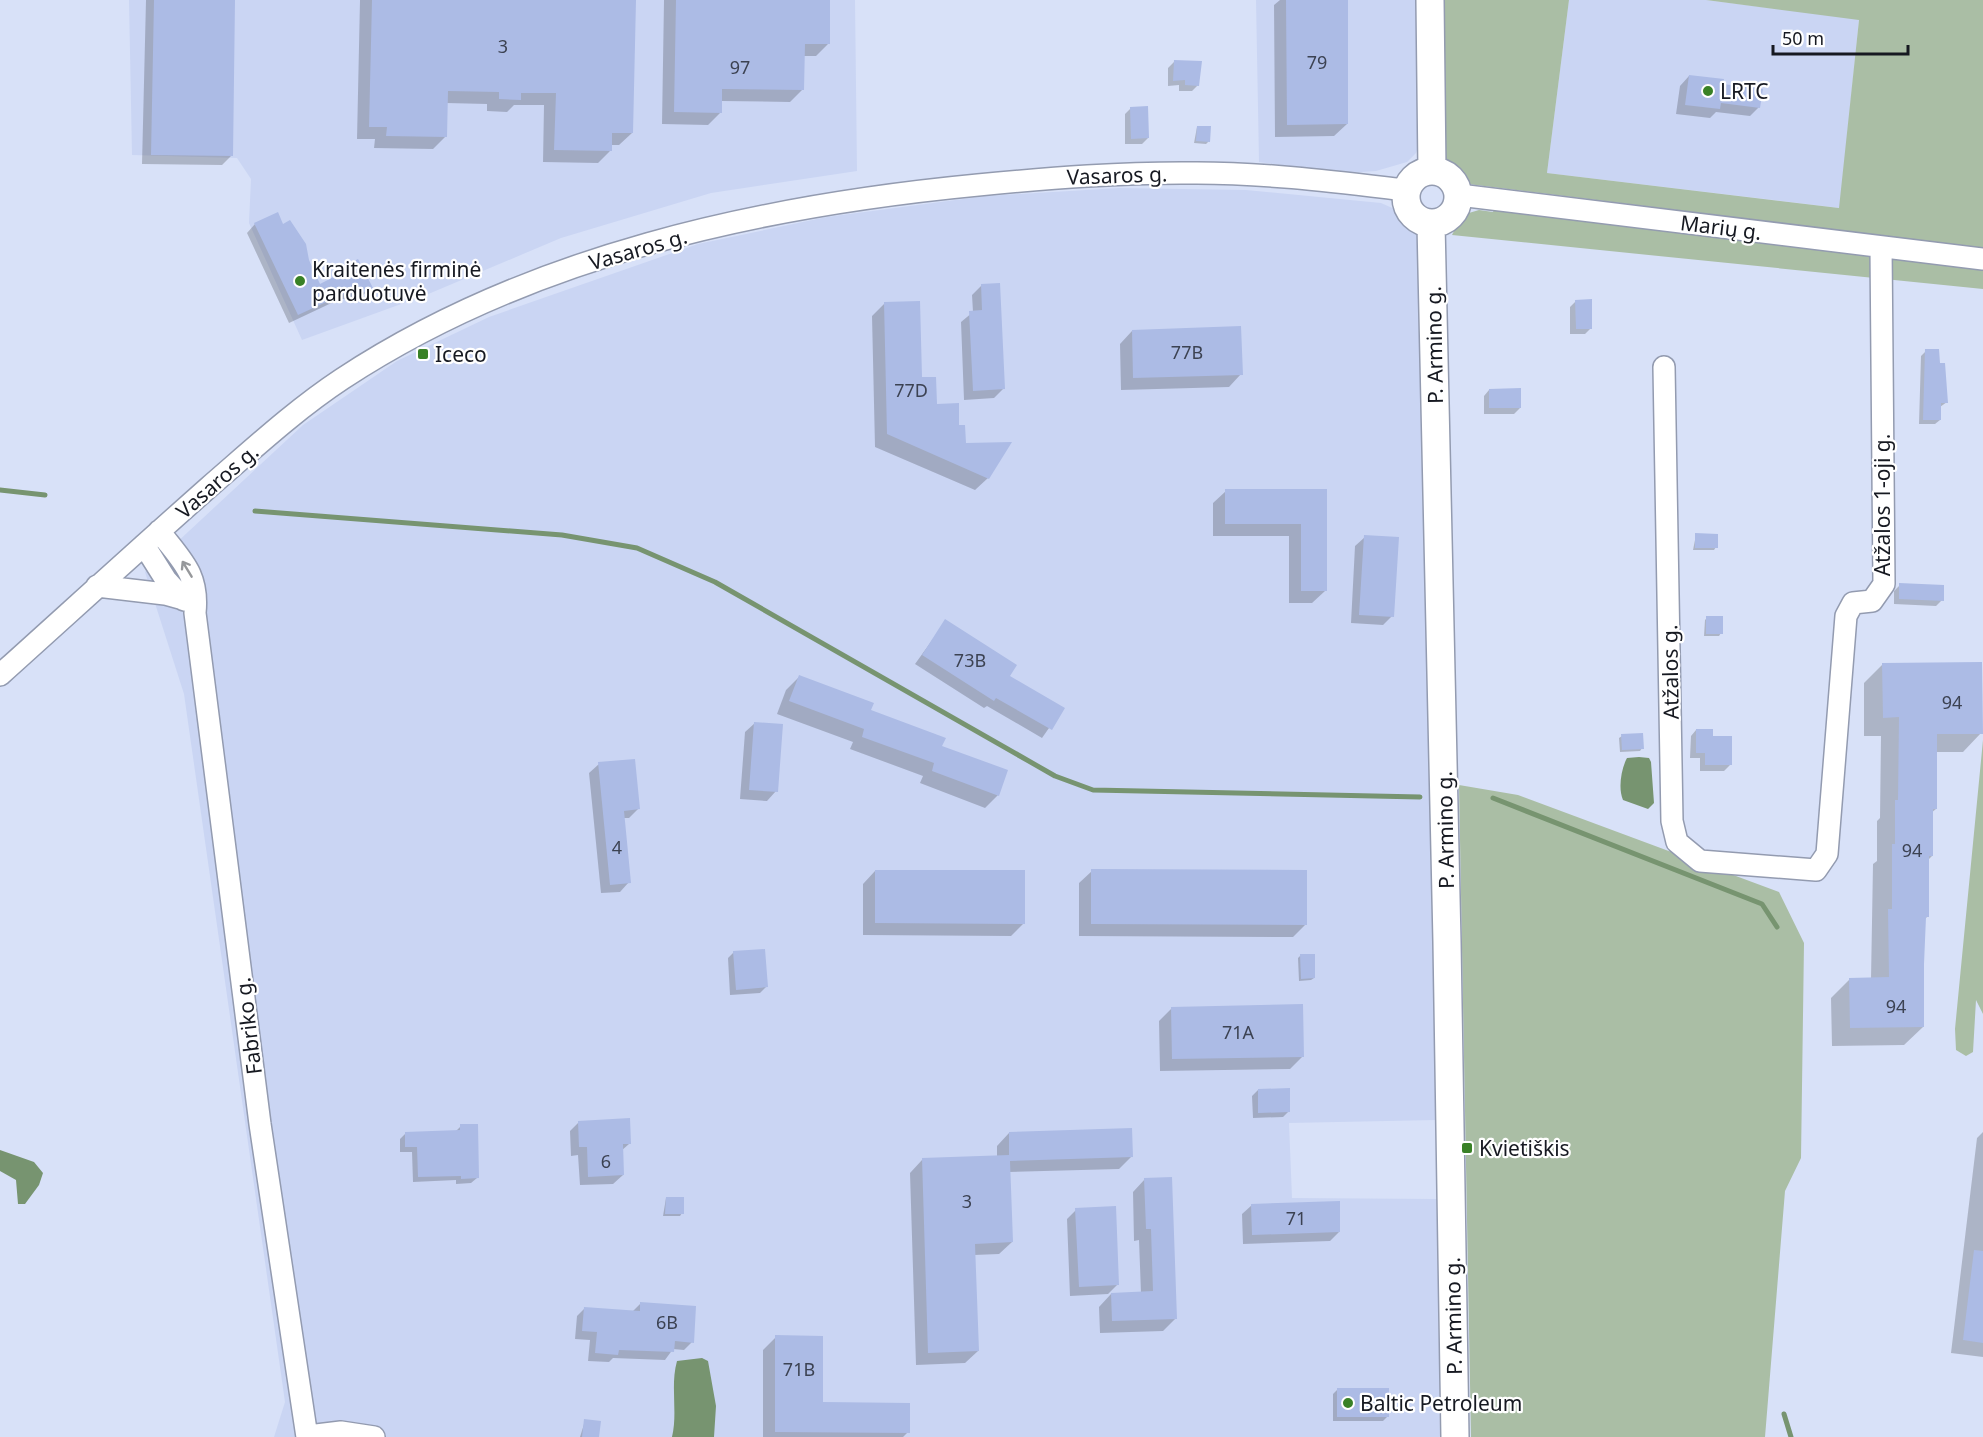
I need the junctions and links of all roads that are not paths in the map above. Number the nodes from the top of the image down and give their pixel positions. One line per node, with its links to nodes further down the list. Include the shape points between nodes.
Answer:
1 (1430, 0): 2 (main road)
2 (1432, 171): 3 (main road, via 1416,177); 4 (main road, via 1447,175)
3 (1407, 190): 5 (main road, via 1408,209 1422,222); 9 (street, Vasaros g., via 1197,173 1058,177 868,198 727,224 647,245 491,299 420,332 340,380 295,414)
4 (1459, 195): 5 (main road, via 1448,219); 6 (street, Marių g.)
5 (1431, 224): 16 (main road, P. Armino g.)
6 (1881, 246): 7 (street, Marių g.); 13 (street, Atžalos 1-oji g., via 1884,584 1872,602 1853,603 1846,616 1827,854 1816,870)
7 (1983, 259)
8 (1664, 367): 13 (street, Atžalos g., via 1672,821 1677,842 1700,861)
9 (152, 538): 10 (street, Vasaros g.); 11 (street, via 166,580)
10 (97, 586): 11 (street, via 165,594); 12 (street, Vasaros g.)
11 (189, 606): 14 (street, Fabriko g.)
12 (0, 675)
13 (1805, 870)
14 (307, 1436): 15 (street, via 341,1432)
15 (374, 1437)
16 (1455, 1437)

